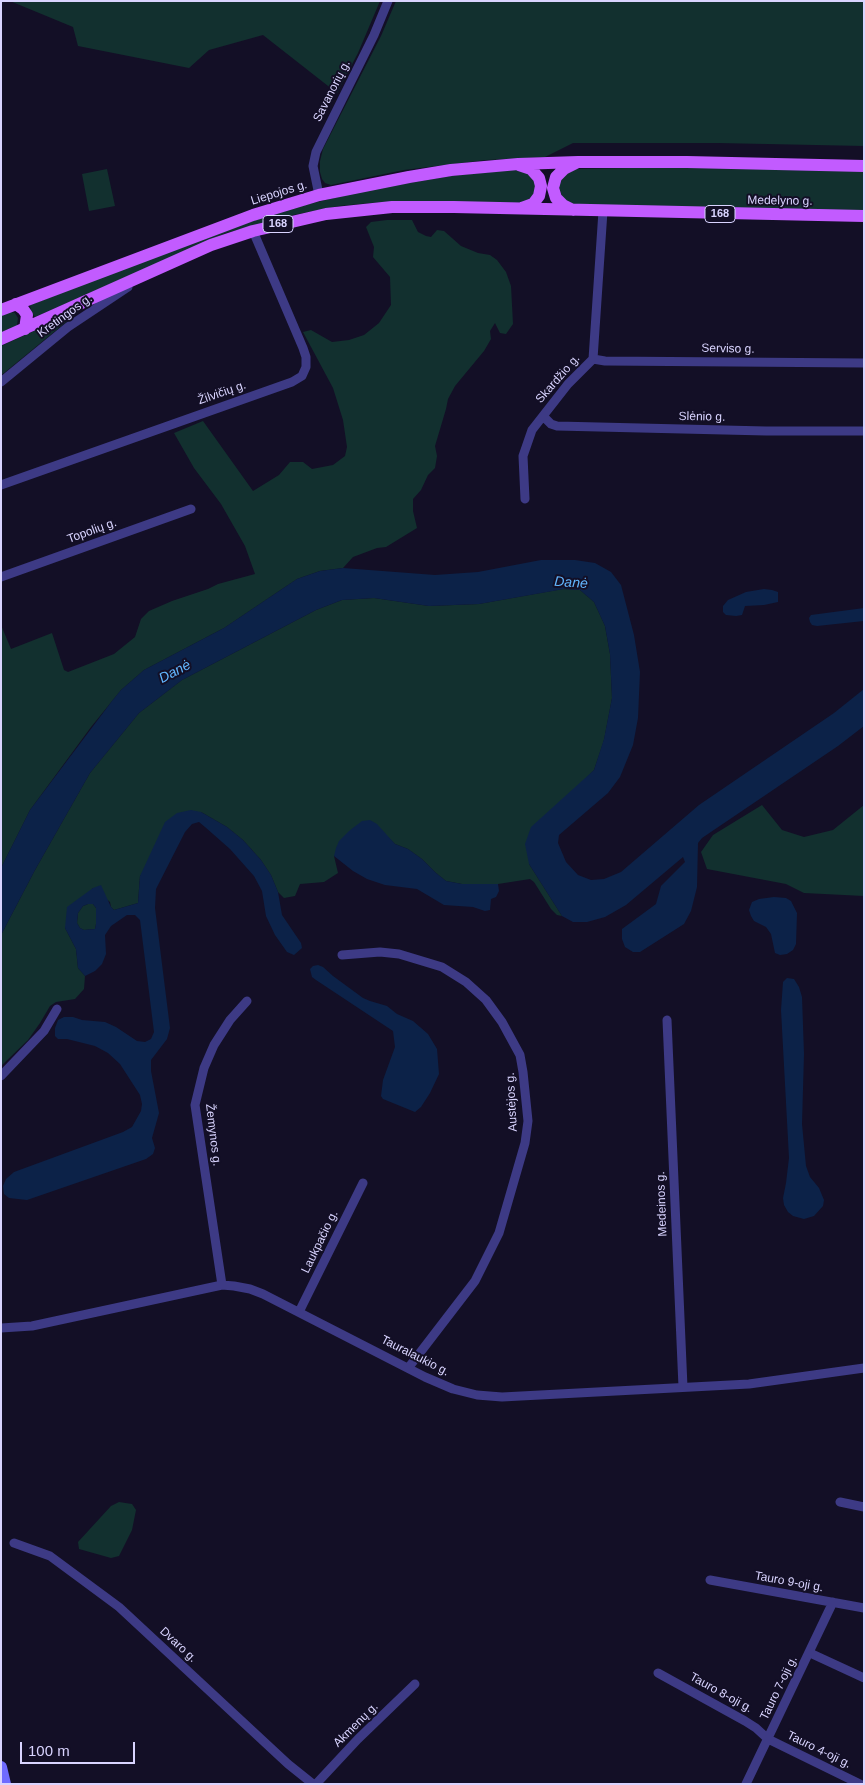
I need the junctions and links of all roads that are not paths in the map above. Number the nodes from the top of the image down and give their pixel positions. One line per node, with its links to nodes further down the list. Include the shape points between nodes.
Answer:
1 (388, 1): 5 (street, Savanorių g., via 316,152 313,166)
2 (578, 162): 3 (main road, Liepojos g. / 168); 4 (main road, 168); 7 (main road, via 556,177 553,188 556,198)
3 (518, 164): 5 (main road, Liepojos g. / 168, via 451,170); 6 (main road, via 531,169 541,186 533,204)
4 (864, 166)
5 (319, 195): 12 (main road, Liepojos g. / 168, via 222,226)
6 (520, 209): 7 (main road, 168); 10 (main road, 168, via 436,207 359,210)
7 (576, 211): 8 (main road, Medelyno g. / 168)
8 (603, 211): 9 (main road, Medelyno g. / 168); 16 (street, Skardžio g.)
9 (864, 216)
10 (253, 231): 11 (main road, 168, via 211,245); 21 (street, Žilvičių g., via 303,348 306,367 302,376)
11 (147, 274): 14 (main road, 168); 18 (street, Kretingos g., via 68,327)
12 (16, 304): 13 (main road, Liepojos g. / 168); 14 (main road, via 27,315)
13 (1, 310)
14 (25, 329): 15 (main road, 168)
15 (1, 339)
16 (593, 359): 17 (street, Serviso g.); 19 (street, Skardžio g.)
17 (864, 363)
18 (1, 382)
19 (543, 416): 20 (street, Slėnio g., via 557,426); 22 (street, Skardžio g., via 532,430 523,456)
20 (864, 431)
21 (1, 484)
22 (525, 499)
23 (190, 509): 24 (street, Topolių g.)
24 (1, 578)
25 (342, 955): 34 (street, Austėjos g., via 399,954 442,967 466,982 486,1000 502,1022 520,1055 523,1072 528,1121 525,1142 499,1233 476,1281)
26 (247, 1001): 31 (street, Žemynos g., via 214,1046 204,1068 195,1105)
27 (56, 1009): 29 (street, via 44,1032)
28 (667, 1020): 36 (street, Medeinos g.)
29 (1, 1076)
30 (362, 1184): 32 (street, Laukpačio g.)
31 (222, 1285): 32 (street, Tauralaukio g., via 250,1289); 33 (street, Tauralaukio g., via 32,1326)
32 (300, 1312): 34 (street, Tauralaukio g.)
33 (1, 1328)
34 (409, 1367): 36 (street, Tauralaukio g., via 453,1389 502,1397)
35 (864, 1368): 36 (street, Tauralaukio g., via 749,1384)
36 (682, 1387)
37 (840, 1502): 38 (street)
38 (864, 1506)
39 (14, 1543): 50 (street, Dvaro g., via 50,1556 119,1607 288,1764)
40 (710, 1580): 41 (street, Tauro 9-oji g.)
41 (833, 1602): 42 (street, Tauro 9-oji g.); 43 (street, Tauro 7-oji g.)
42 (864, 1608)
43 (810, 1653): 45 (street); 47 (street, Tauro 7-oji g.)
44 (658, 1673): 47 (street, Tauro 8-oji g., via 756,1728)
45 (864, 1678)
46 (415, 1684): 50 (street, Akmenų g.)
47 (768, 1739): 51 (street, Tauro 7-oji g.); 52 (street, Tauro 4-oji g.)
48 (1, 1767): 49 (main road)
49 (5, 1784)
50 (314, 1784)
51 (746, 1784)
52 (860, 1784)

